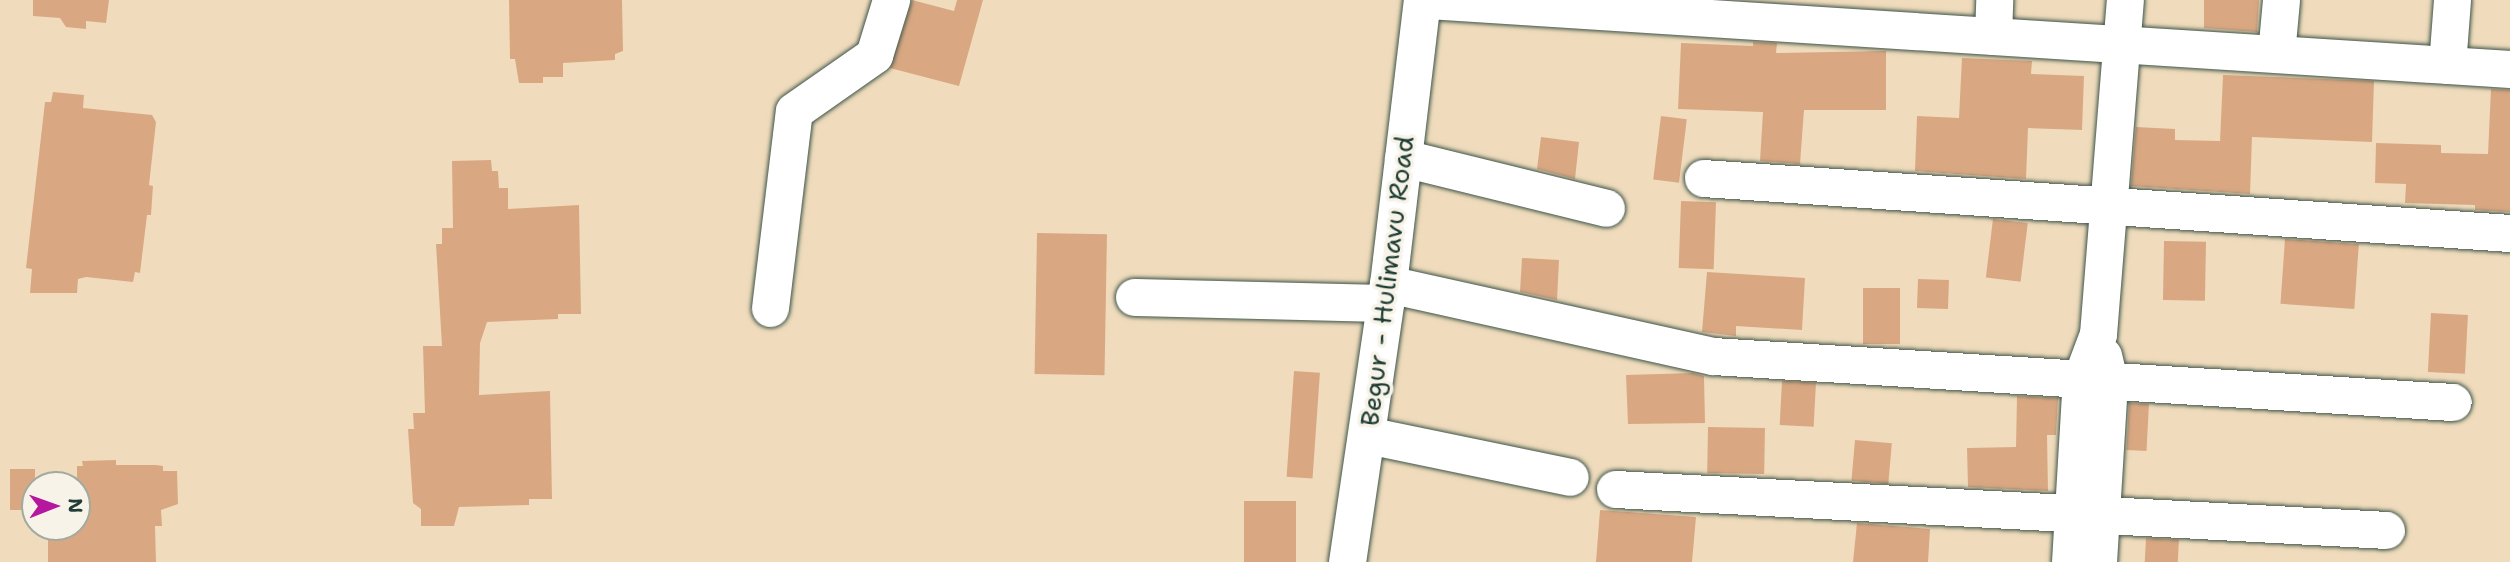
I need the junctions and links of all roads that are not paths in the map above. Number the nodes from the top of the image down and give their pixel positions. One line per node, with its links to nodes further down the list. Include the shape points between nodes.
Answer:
1 (891, 0): 21 (street, via 874,55 794,111)
2 (1422, 0): 14 (street, Begur - Hulimavu Road)
3 (1429, 0): 8 (street)
4 (1994, 0): 9 (street)
5 (2125, 0): 10 (street)
6 (2281, 0): 11 (street)
7 (2452, 0): 12 (street)
8 (1583, 5): 9 (street)
9 (1993, 36): 10 (street)
10 (2121, 46): 11 (street); 17 (street)
11 (2276, 54): 12 (street)
12 (2447, 65): 13 (street)
13 (2510, 69)
14 (1403, 158): 16 (street); 19 (street, Begur - Hulimavu Road)
15 (1703, 178): 17 (street)
16 (1606, 208)
17 (2111, 208): 18 (street); 22 (street)
18 (2510, 233)
19 (1387, 293): 20 (street); 22 (street, via 1713,356); 24 (street, Begur - Hulimavu Road)
20 (1134, 297)
21 (770, 308)
22 (2095, 380): 23 (street); 27 (street)
23 (2453, 402)
24 (1367, 435): 25 (street); 29 (street, Begur - Hulimavu Road)
25 (1570, 477)
26 (1615, 489): 27 (street)
27 (2087, 515): 28 (street); 30 (street); 31 (street)
28 (2386, 530)
29 (1348, 562)
30 (2070, 562)
31 (2098, 562)

